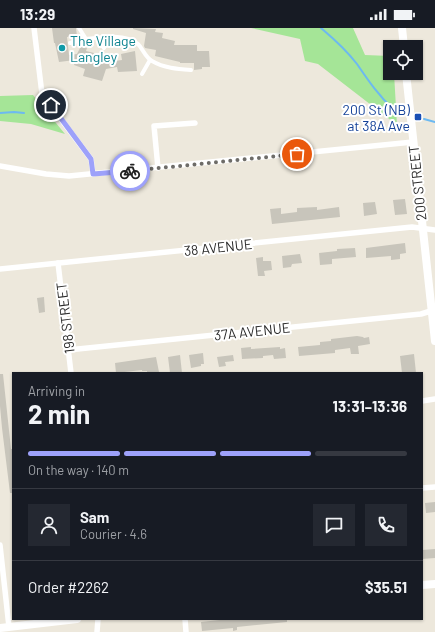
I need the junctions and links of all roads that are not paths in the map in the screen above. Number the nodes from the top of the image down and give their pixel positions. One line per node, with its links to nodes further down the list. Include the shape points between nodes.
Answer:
1 (34, 28): 17 (street, via 42,94 91,159)
2 (79, 28): 5 (street)
3 (402, 28): 6 (main road)
4 (97, 38): 5 (street); 8 (street); 9 (street, via 115,36 136,43)
5 (86, 39): 7 (street)
6 (403, 40)
7 (70, 44)
8 (104, 48)
9 (150, 60): 10 (street, via 164,67); 11 (street)
10 (191, 70)
11 (142, 74)
12 (407, 80): 14 (main road, 200 STREET)
13 (195, 123): 16 (street, via 154,126)
14 (413, 142): 16 (street); 18 (main road, 200 STREET)
15 (0, 166): 17 (street, via 69,176)
16 (158, 168): 17 (street)
17 (93, 174)
18 (422, 228): 19 (street, 38 AVENUE); 20 (street, 38 AVENUE); 22 (main road, 200 STREET)
19 (435, 230)
20 (58, 263): 21 (street, 38 AVENUE); 24 (street, 198 STREET)
21 (0, 269)
22 (433, 310): 23 (main road, 200 STREET); 24 (street, 37A AVENUE, via 421,314)
23 (435, 341)
24 (68, 350): 25 (street, 198 STREET)
25 (71, 372)
26 (435, 399): 27 (street)
27 (423, 401)
28 (435, 487): 29 (street)
29 (423, 488)
30 (0, 545): 36 (street)
31 (435, 584): 32 (main road)
32 (423, 585)
33 (69, 620): 36 (main road)
34 (98, 620): 38 (street)
35 (185, 620): 39 (street)
36 (10, 627): 37 (main road)
37 (0, 628)
38 (97, 632)
39 (186, 632)

